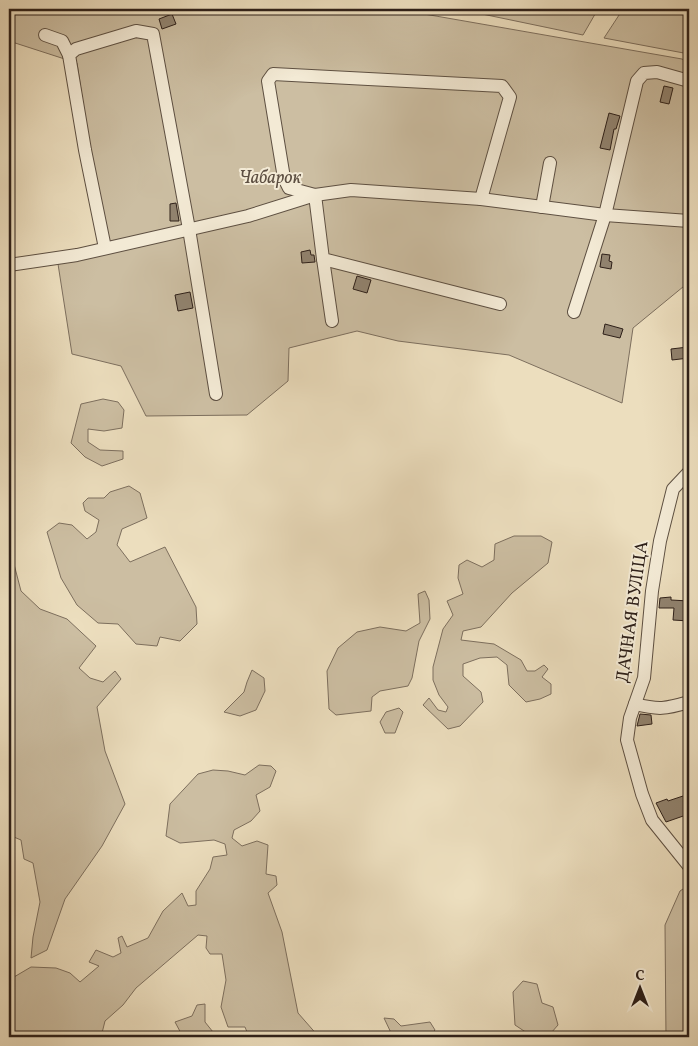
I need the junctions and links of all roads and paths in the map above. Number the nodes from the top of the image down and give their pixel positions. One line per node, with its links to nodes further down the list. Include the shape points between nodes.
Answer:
1 (45, 35): 2 (street, via 62,41)
2 (70, 55): 10 (street, via 76,49 136,30 153,34); 11 (street)
3 (689, 81): 8 (street, via 657,72 644,73 637,81)
4 (550, 163): 7 (street)
5 (315, 195): 6 (street, via 351,190); 6 (street, via 289,188 284,178 268,81 273,74 502,86 510,97); 10 (street, via 248,216); 12 (street)
6 (481, 200): 7 (street)
7 (542, 207): 8 (street)
8 (605, 215): 9 (street); 15 (street)
9 (689, 221)
10 (189, 229): 11 (street); 17 (street)
11 (105, 248): 13 (street)
12 (323, 259): 14 (street); 16 (street)
13 (9, 265)
14 (500, 304)
15 (574, 312)
16 (332, 321)
17 (216, 394)
18 (689, 472): 20 (street, ДАЧНАЯ ВУЛІЦА, via 673,489 662,532 652,591 644,678)
19 (689, 702): 20 (street, via 656,709)
20 (635, 704): 21 (street, ДАЧНАЯ ВУЛІЦА, via 627,740 642,794 652,820)
21 (689, 866)

